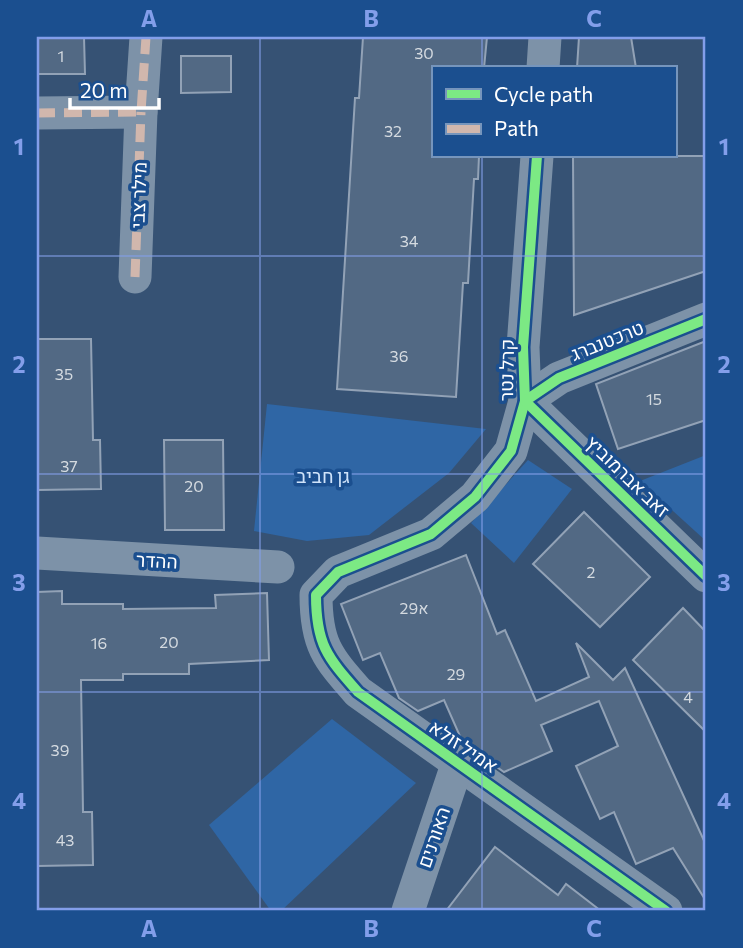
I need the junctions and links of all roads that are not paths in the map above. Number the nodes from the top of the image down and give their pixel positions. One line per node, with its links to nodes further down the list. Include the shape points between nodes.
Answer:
1 (146, 37): 4 (street, מילר צבי)
2 (545, 37): 3 (street)
3 (543, 66)
4 (141, 112): 5 (street); 7 (street, מילר צבי)
5 (37, 113)
6 (537, 158): 9 (street, קרל נטר, via 523,347)
7 (135, 277)
8 (706, 319): 9 (street, טרכטנברג, via 559,378)
9 (525, 401): 12 (street, קרל נטר, via 511,451 475,498 431,534); 13 (street, זאב אברמוביץ)
10 (37, 553): 11 (street, ההדר)
11 (278, 567)
12 (338, 572): 14 (street, אמיל זולא, via 316,596 316,625 328,657 358,692)
13 (706, 576)
14 (458, 762): 15 (street, האורנים); 16 (street, אמיל זולא)
15 (408, 911)
16 (666, 911)

